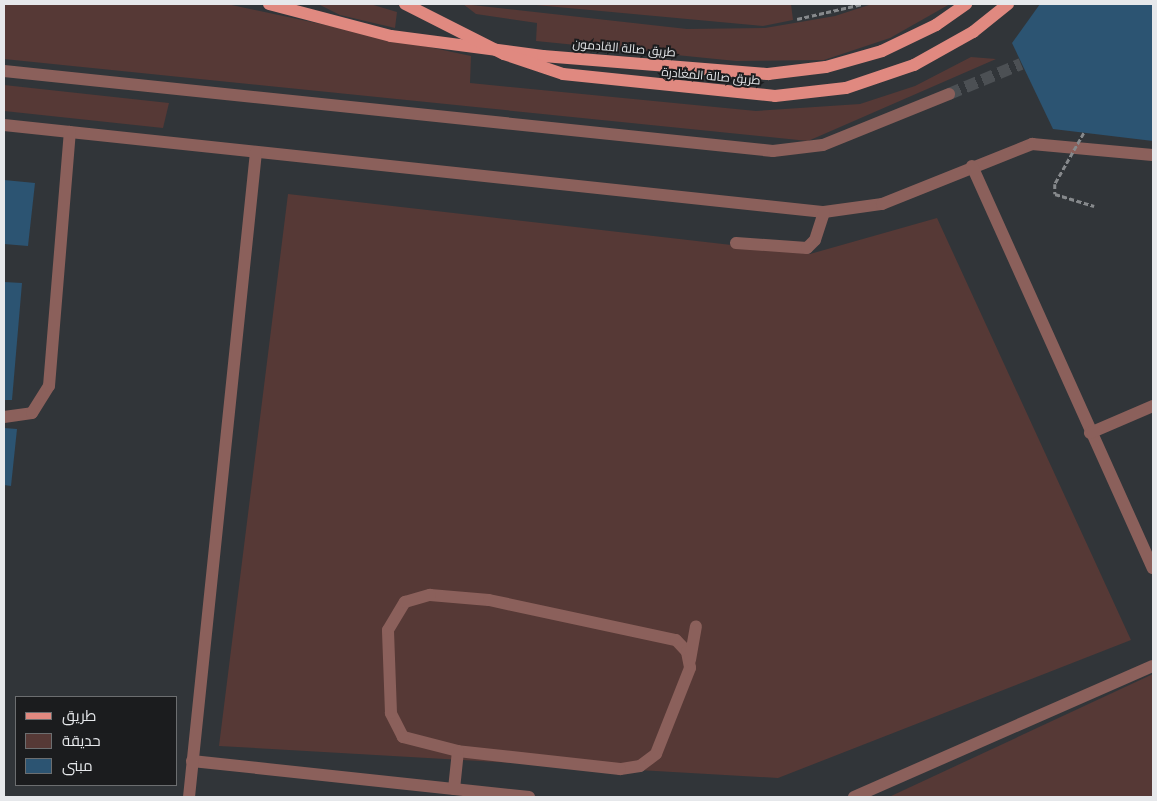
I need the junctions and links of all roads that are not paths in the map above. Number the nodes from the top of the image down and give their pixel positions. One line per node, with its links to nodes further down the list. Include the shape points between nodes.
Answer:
1 (269, 4): 3 (main road, طريق صالة القادمون, via 391,36 543,56 768,74 826,67 882,51 936,25)
2 (405, 4): 4 (main road, طريق صالة المغادرة, bridge, via 504,54 563,74 775,96 846,88 914,66 973,32)
3 (966, 4)
4 (1008, 4)
5 (4, 71): 6 (lane, via 773,151 823,145)
6 (949, 94)
7 (4, 125): 8 (lane)
8 (70, 132): 9 (lane); 15 (lane, via 49,386 32,413)
9 (256, 152): 12 (lane); 22 (lane)
10 (1153, 155): 11 (lane, via 1032,144)
11 (972, 166): 12 (lane, via 882,204); 16 (lane)
12 (824, 212): 13 (lane, via 815,240 807,248)
13 (736, 243)
14 (1153, 406): 16 (lane)
15 (4, 417)
16 (1090, 433): 17 (lane)
17 (1153, 568)
18 (696, 627): 19 (lane)
19 (690, 660): 21 (lane, via 661,745 640,766 620,769); 21 (lane, via 683,645 668,637 480,599 430,594 412,598 398,608 388,630 392,720 408,740)
20 (1153, 666): 26 (lane)
21 (458, 751): 23 (lane)
22 (192, 761): 23 (lane); 24 (lane)
23 (454, 789): 25 (lane)
24 (189, 797)
25 (529, 797)
26 (854, 797)

